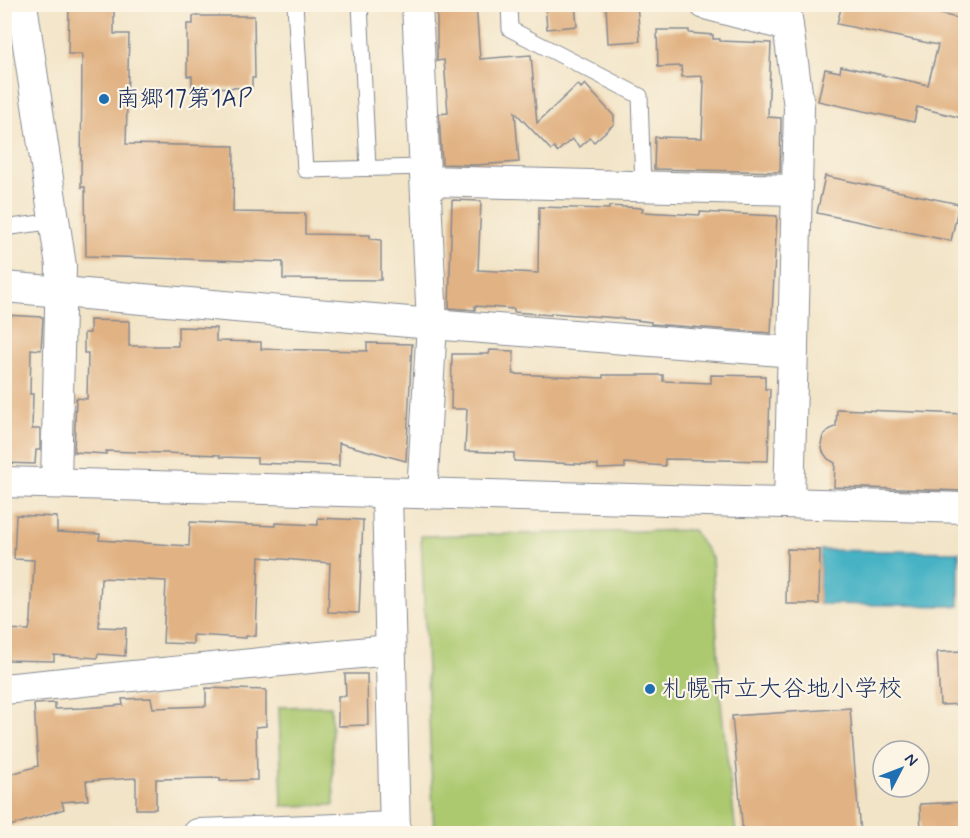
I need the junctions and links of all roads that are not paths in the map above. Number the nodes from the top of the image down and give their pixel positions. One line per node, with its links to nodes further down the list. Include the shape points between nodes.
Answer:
1 (22, 4): 12 (street)
2 (295, 4): 8 (lane, via 304,170)
3 (360, 4): 8 (lane)
4 (417, 4): 9 (street)
5 (509, 4): 10 (lane, via 510,29 640,96)
6 (705, 4): 7 (street)
7 (786, 15): 11 (street, via 799,107)
8 (368, 168): 9 (lane)
9 (425, 174): 10 (street); 16 (street)
10 (643, 187): 11 (street)
11 (796, 190): 17 (street)
12 (55, 221): 13 (lane); 15 (street, via 62,266)
13 (4, 228)
14 (4, 287): 15 (street)
15 (61, 291): 16 (street); 19 (street)
16 (432, 324): 17 (street); 21 (street)
17 (793, 352): 22 (street)
18 (4, 482): 19 (street)
19 (56, 483): 20 (street)
20 (387, 493): 21 (street); 24 (street)
21 (422, 493): 22 (street)
22 (789, 503): 23 (street)
23 (966, 508)
24 (389, 650): 25 (street); 26 (street)
25 (4, 689)
26 (395, 830): 27 (street)
27 (275, 832): 28 (street)
28 (198, 834)

